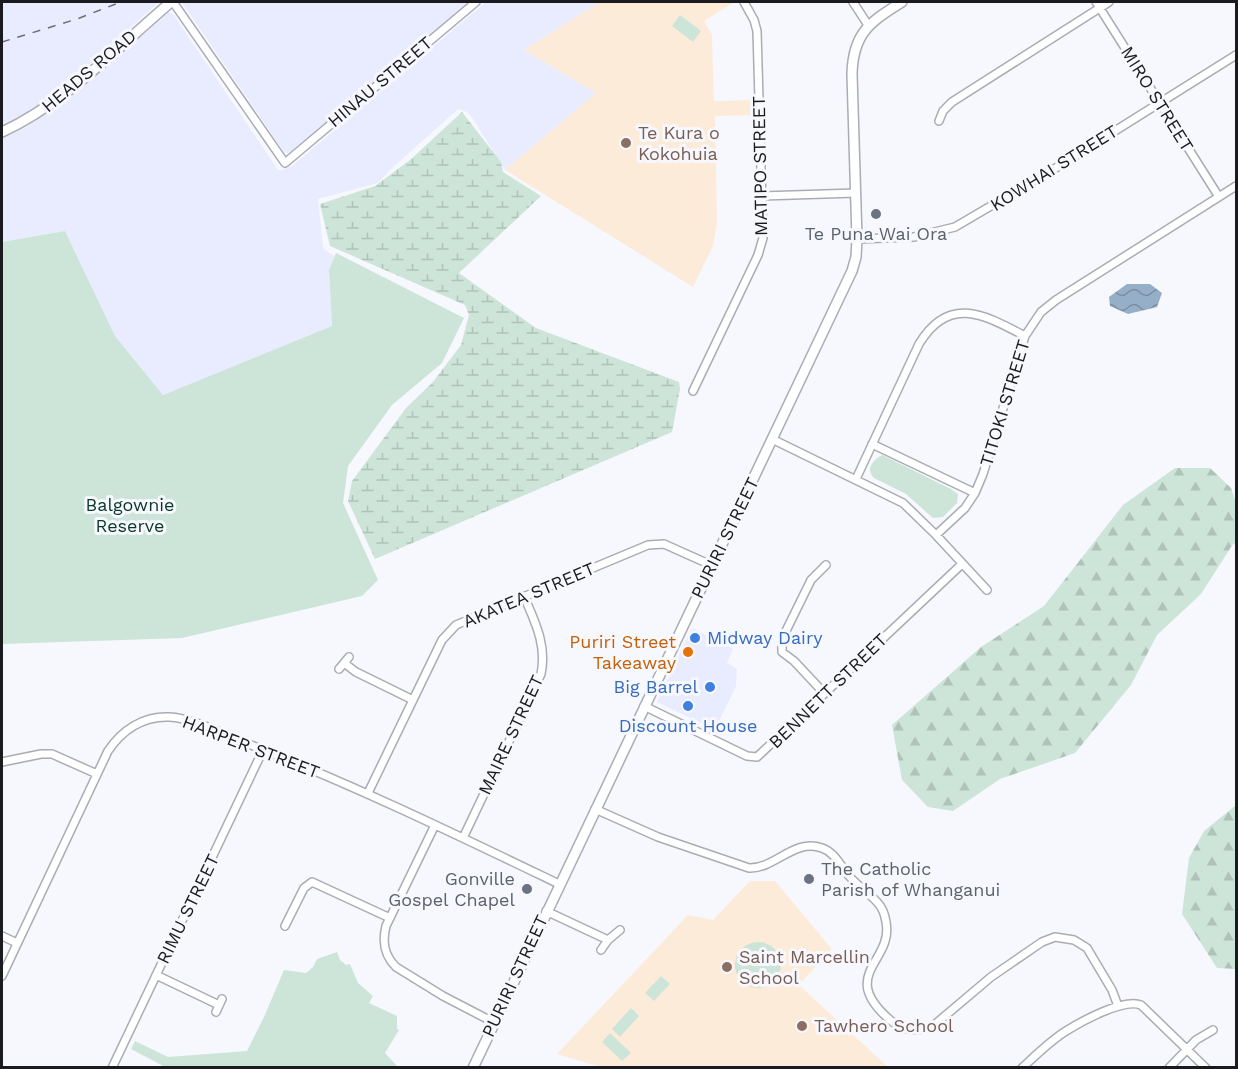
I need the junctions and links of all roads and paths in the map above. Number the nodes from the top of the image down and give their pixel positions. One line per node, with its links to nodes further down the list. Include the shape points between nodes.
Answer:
1 (172, 2): 2 (street, HINAU STREET, via 285,163); 12 (main road, HEADS ROAD, via 53,103)
2 (476, 2)
3 (744, 2): 15 (street, MATIPO STREET, via 757,31)
4 (853, 2): 8 (street)
5 (902, 2): 8 (main road)
6 (1109, 2): 7 (street)
7 (1098, 5): 10 (street, MIRO STREET); 11 (street, via 952,102)
8 (868, 25): 14 (main road, PURIRI STREET, via 858,40 853,60)
9 (1236, 55): 10 (street, KOWHAI STREET)
10 (1160, 103): 16 (street, MIRO STREET); 17 (street, KOWHAI STREET, via 955,227 914,237)
11 (939, 121)
12 (2, 132)
13 (1236, 186): 16 (street, TITOKI STREET)
14 (856, 193): 15 (street); 17 (main road, PURIRI STREET)
15 (762, 196): 19 (street, MATIPO STREET, via 762,245)
16 (1219, 197): 18 (street, TITOKI STREET, via 1056,300 1041,312)
17 (857, 238): 20 (main road, PURIRI STREET, via 852,271)
18 (1025, 336): 21 (street, via 978,314 939,321 920,344); 23 (street, TITOKI STREET)
19 (693, 391)
20 (772, 439): 22 (street); 26 (main road, PURIRI STREET)
21 (872, 444): 22 (street); 23 (street)
22 (856, 479): 24 (street, via 903,503)
23 (975, 493): 24 (street, TITOKI STREET)
24 (936, 535): 25 (street)
25 (962, 564): 28 (street); 31 (street, BENNETT STREET)
26 (711, 565): 29 (street, AKATEA STREET, via 657,543); 33 (main road, PURIRI STREET)
27 (826, 565): 31 (street, via 811,580 781,646 782,652)
28 (987, 590)
29 (524, 596): 32 (street, AKATEA STREET, via 450,630); 40 (street, MAIRE STREET, via 541,636 541,674)
30 (344, 663): 32 (street)
31 (824, 693): 33 (street, BENNETT STREET, via 757,757)
32 (413, 700): 37 (street, AKATEA STREET)
33 (644, 706): 38 (main road, PURIRI STREET)
34 (263, 750): 36 (street, HARPER STREET, via 186,720 160,717 124,731); 37 (street, HARPER STREET); 50 (street, RIMU STREET)
35 (2, 762): 36 (street, via 52,754)
36 (97, 774): 48 (street, HARPER STREET)
37 (368, 793): 39 (street, HARPER STREET)
38 (595, 809): 41 (main road, PURIRI STREET); 53 (street, via 658,837 749,868 762,867 807,846 829,852 882,910 886,935 867,988 877,1008 902,1028 925,1030 933,1026 991,977 1055,937 1074,940 1087,948)
39 (435, 825): 40 (street, HARPER STREET); 43 (street)
40 (463, 838): 41 (street, HARPER STREET)
41 (559, 884): 42 (main road, PURIRI STREET)
42 (546, 911): 47 (street); 54 (main road, PURIRI STREET)
43 (390, 918): 44 (street, via 312,882 304,888); 54 (street, via 383,941 396,968)
44 (285, 926)
45 (620, 930): 47 (street)
46 (2, 936): 48 (street)
47 (608, 940): 49 (street)
48 (17, 943): 51 (street, HARPER STREET)
49 (601, 950)
50 (156, 975): 52 (street); 57 (street, RIMU STREET)
51 (2, 976)
52 (219, 1005)
53 (1118, 1006): 56 (street, via 1141,1005); 59 (street, via 1065,1032)
54 (493, 1022): 58 (main road, PURIRI STREET)
55 (1213, 1030): 56 (street)
56 (1187, 1049): 60 (street); 61 (street)
57 (112, 1068)
58 (472, 1068)
59 (1022, 1068)
60 (1169, 1068)
61 (1206, 1068)

